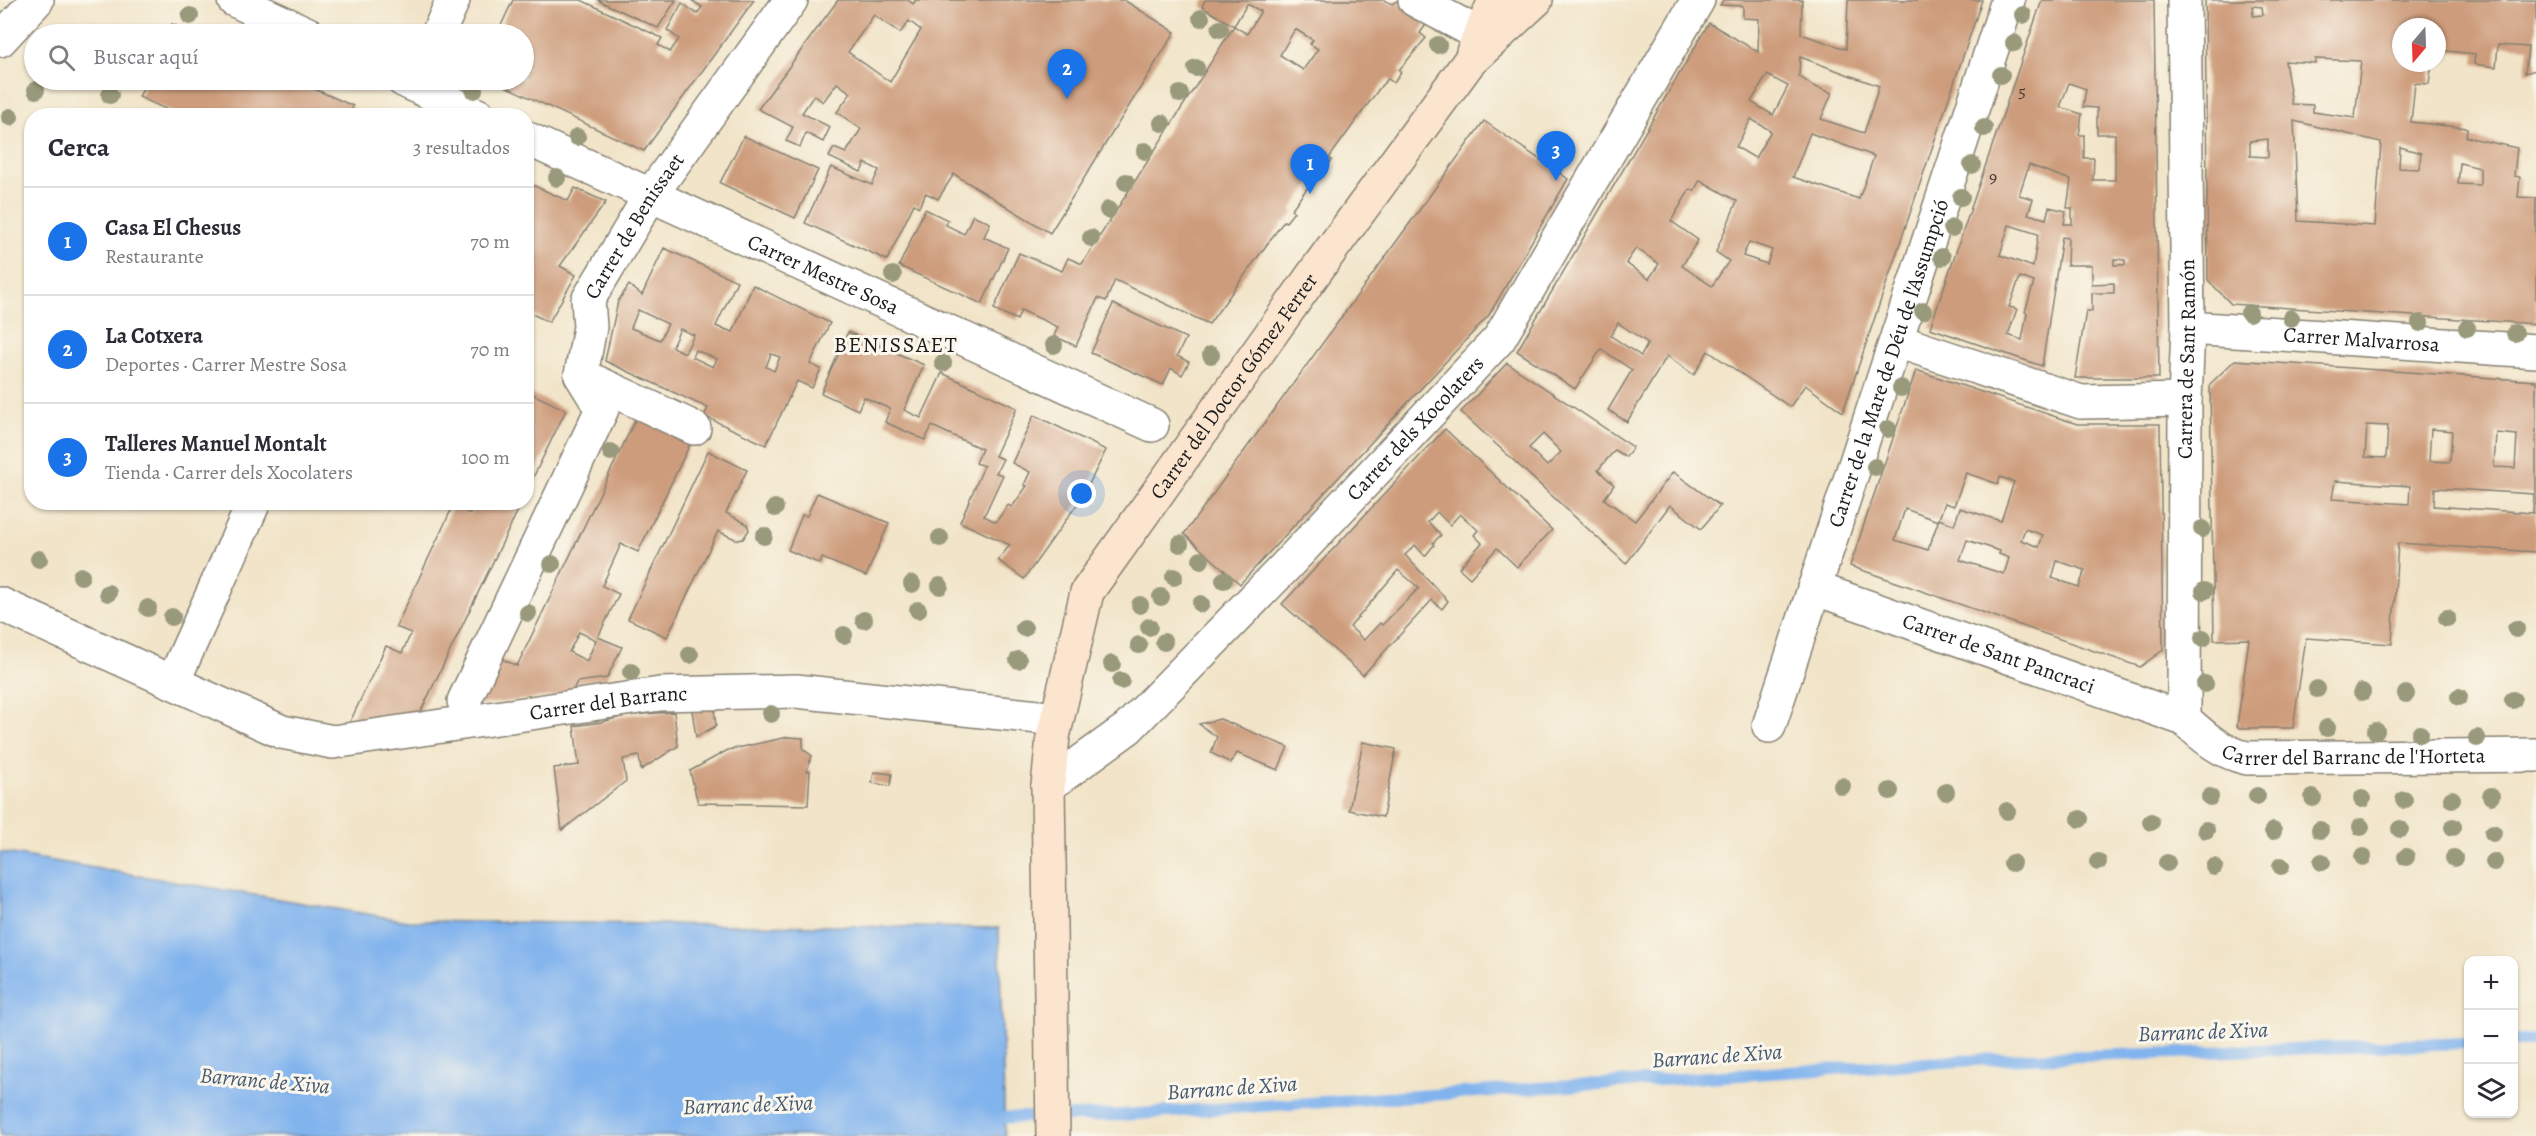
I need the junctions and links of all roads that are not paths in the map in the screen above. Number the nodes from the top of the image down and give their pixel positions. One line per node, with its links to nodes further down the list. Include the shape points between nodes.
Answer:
1 (37, 0): 13 (street)
2 (234, 0): 11 (street)
3 (453, 0): 12 (street)
4 (791, 0): 18 (street, Carrer de Benissaet)
5 (1415, 0): 14 (street)
6 (1495, 0): 14 (street, Carrer del Doctor Gómez Ferrer)
7 (1536, 0): 14 (street, Carrer del Doctor Gómez Ferrer)
8 (1698, 0): 35 (street, Carrer dels Xocolaters, via 1499,339 1128,728)
9 (2008, 0): 20 (street, Carrer de la Mare de Déu de l'Assumpció)
10 (2184, 0): 19 (street, Carrera de Sant Ramón)
11 (286, 24)
12 (442, 24)
13 (0, 40)
14 (1475, 49): 33 (street, Carrer del Doctor Gómez Ferrer, via 1087,592)
15 (433, 97): 16 (street)
16 (460, 108)
17 (534, 142): 18 (street, Carrer Mestre Sosa)
18 (650, 196): 22 (street, Carrer de Benissaet, via 588,300 590,327); 24 (street, Carrer Mestre Sosa)
19 (2188, 328): 21 (street, Carrer Malvarrosa); 23 (street, Carrera de Sant Ramón)
20 (1897, 341): 23 (street, via 2081,402); 27 (street, Carrer de la Mare de Déu de l'Assumpció)
21 (2536, 351)
22 (581, 375): 25 (street); 30 (street, via 602,409)
23 (2185, 400): 31 (street, Carrera de Sant Ramón)
24 (1152, 425)
25 (694, 428)
26 (250, 510): 29 (street)
27 (1814, 588): 31 (street, Carrer de Sant Pancraci); 32 (street, Carrer de la Mare de Déu de l'Assumpció)
28 (0, 604): 29 (street, Carrer del Barranc)
29 (173, 682): 33 (street, Carrer del Barranc, via 282,732 333,742 660,693 796,691)
30 (464, 701)
31 (2184, 719): 34 (street, Carrer del Barranc de l'Horteta, via 2212,744 2247,758)
32 (1769, 726)
33 (1055, 728): 35 (street, Carrer del Doctor Gómez Ferrer)
34 (2536, 755)
35 (1048, 792): 36 (street, Carrer del Doctor Gómez Ferrer)
36 (1053, 1136)

